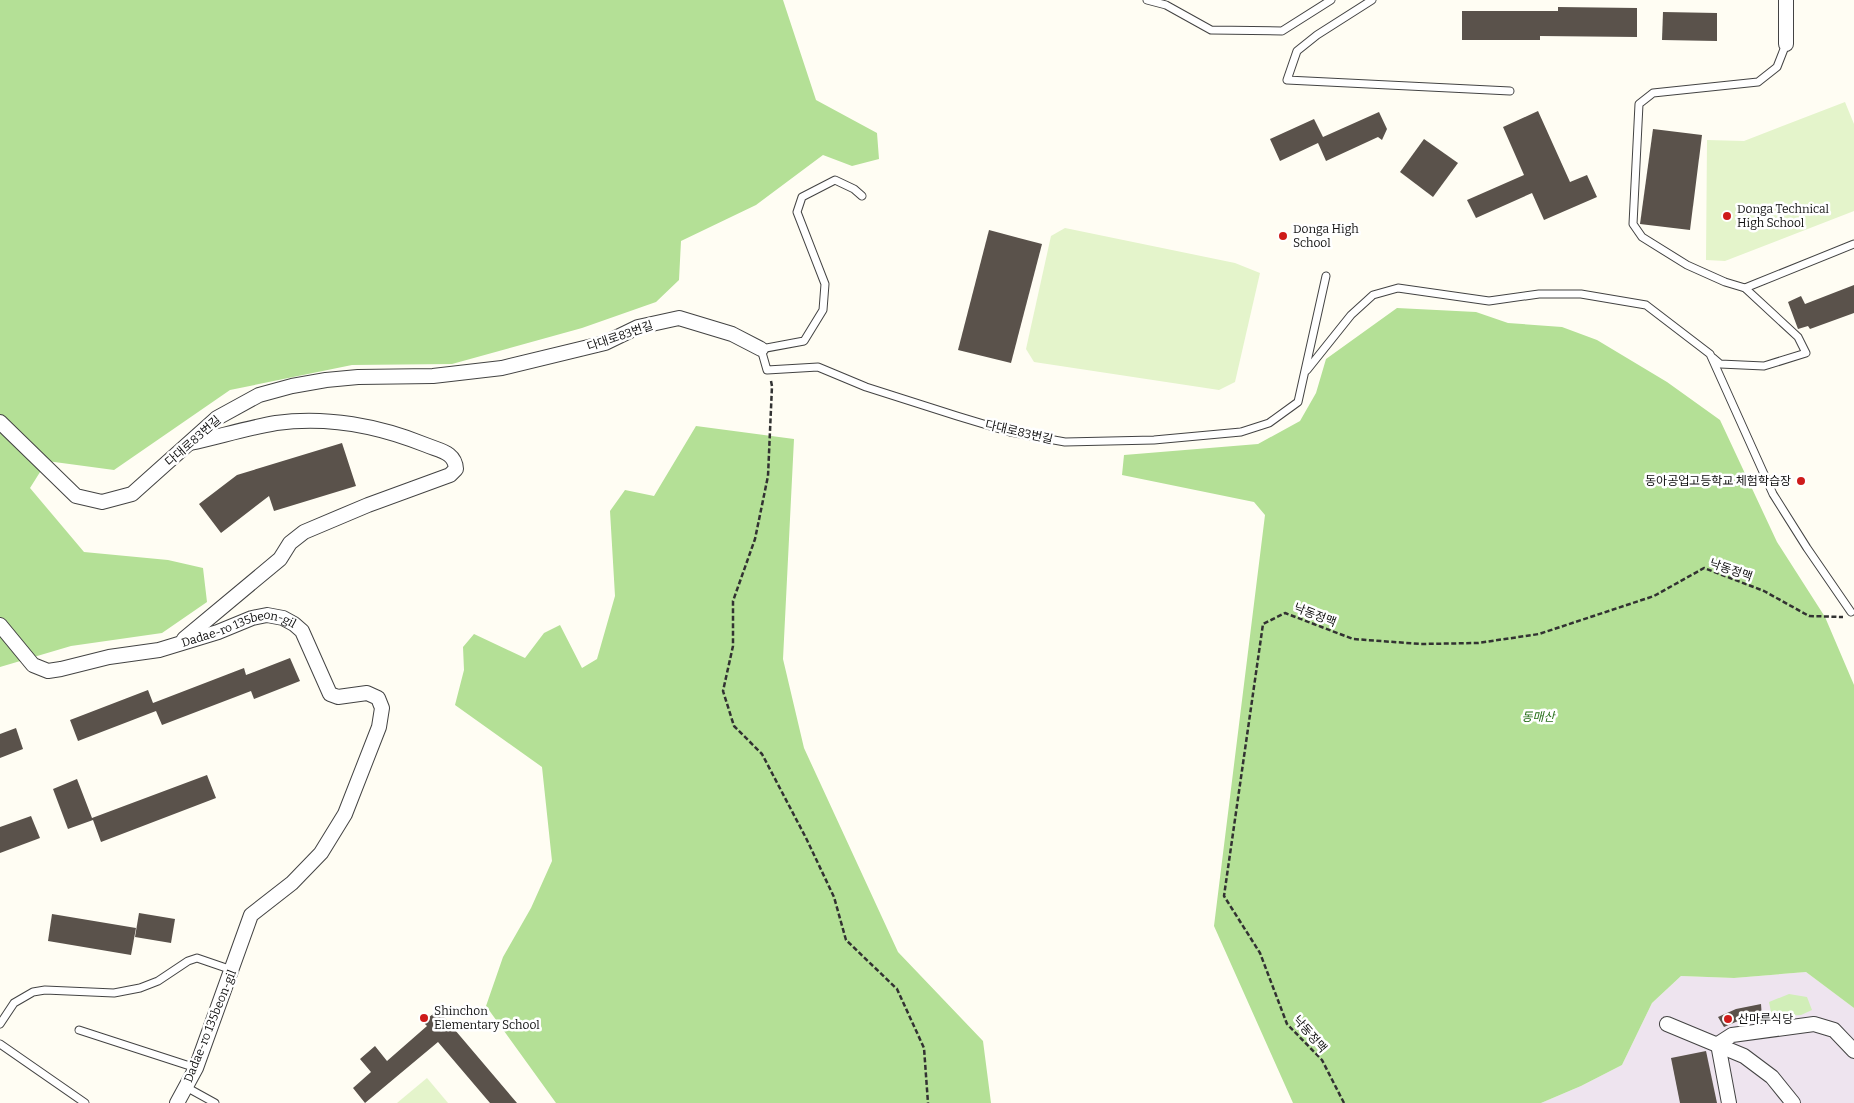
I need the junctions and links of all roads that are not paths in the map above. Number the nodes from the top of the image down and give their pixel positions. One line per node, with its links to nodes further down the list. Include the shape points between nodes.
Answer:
1 (1146, 0): 2 (lane, via 1166,5 1210,30 1282,31)
2 (1331, 0)
3 (1372, 0): 6 (lane, via 1297,51 1287,80)
4 (1786, 0): 5 (street)
5 (1786, 44): 10 (lane, via 1777,66 1758,82 1653,92 1639,104 1633,224 1642,237 1688,265)
6 (1510, 90)
7 (862, 196): 11 (lane, via 835,180 802,197 797,212 825,284 824,310 804,341)
8 (1854, 244): 10 (lane)
9 (1326, 276): 13 (lane, 다대로83번길)
10 (1745, 288): 12 (lane, via 1798,337 1806,353 1764,366 1720,364)
11 (761, 349): 13 (lane, 다대로83번길, via 767,370 818,367 866,387 957,416 1010,432 1065,442 1154,440 1241,432 1269,424 1298,402); 15 (street, 다대로83번길, via 732,334 679,318 638,327 605,343 502,368 466,374 358,377 292,386 259,395 217,418)
12 (1710, 354): 13 (lane, via 1646,305 1581,294 1539,294 1489,301 1398,288 1373,295 1351,315); 16 (lane, via 1772,494)
13 (1305, 372)
14 (0, 422): 15 (street, 다대로83번길, via 76,496 102,502 132,494)
15 (189, 444): 18 (street, via 276,423 322,421 365,426 411,439 451,455 456,461 456,469 450,475 304,532 290,543 280,559)
16 (1851, 612)
17 (0, 625): 18 (street, Dadae-ro 135beon-gil, via 33,664 48,671 159,650)
18 (180, 642): 19 (street, Dadae-ro 135beon-gil, via 218,632 252,618 283,618 302,631 330,694 338,697 367,693 378,698 382,708 379,727 345,814 321,853 292,883 251,914)
19 (232, 970): 20 (lane, via 197,958 140,988 114,993 33,992 14,1003); 26 (street, Dadae-ro 135beon-gil)
20 (0, 1024)
21 (1667, 1024): 24 (street)
22 (79, 1030): 26 (lane)
23 (0, 1044): 28 (lane)
24 (1718, 1044): 25 (street, via 1732,1035 1814,1024 1834,1030); 31 (street); 32 (street, via 1744,1056 1772,1077)
25 (1854, 1051)
26 (196, 1068): 27 (street, Dadae-ro 135beon-gil)
27 (186, 1087): 29 (street, Dadae-ro 135beon-gil); 30 (lane)
28 (85, 1103)
29 (176, 1103)
30 (215, 1103)
31 (1729, 1103)
32 (1793, 1103)

